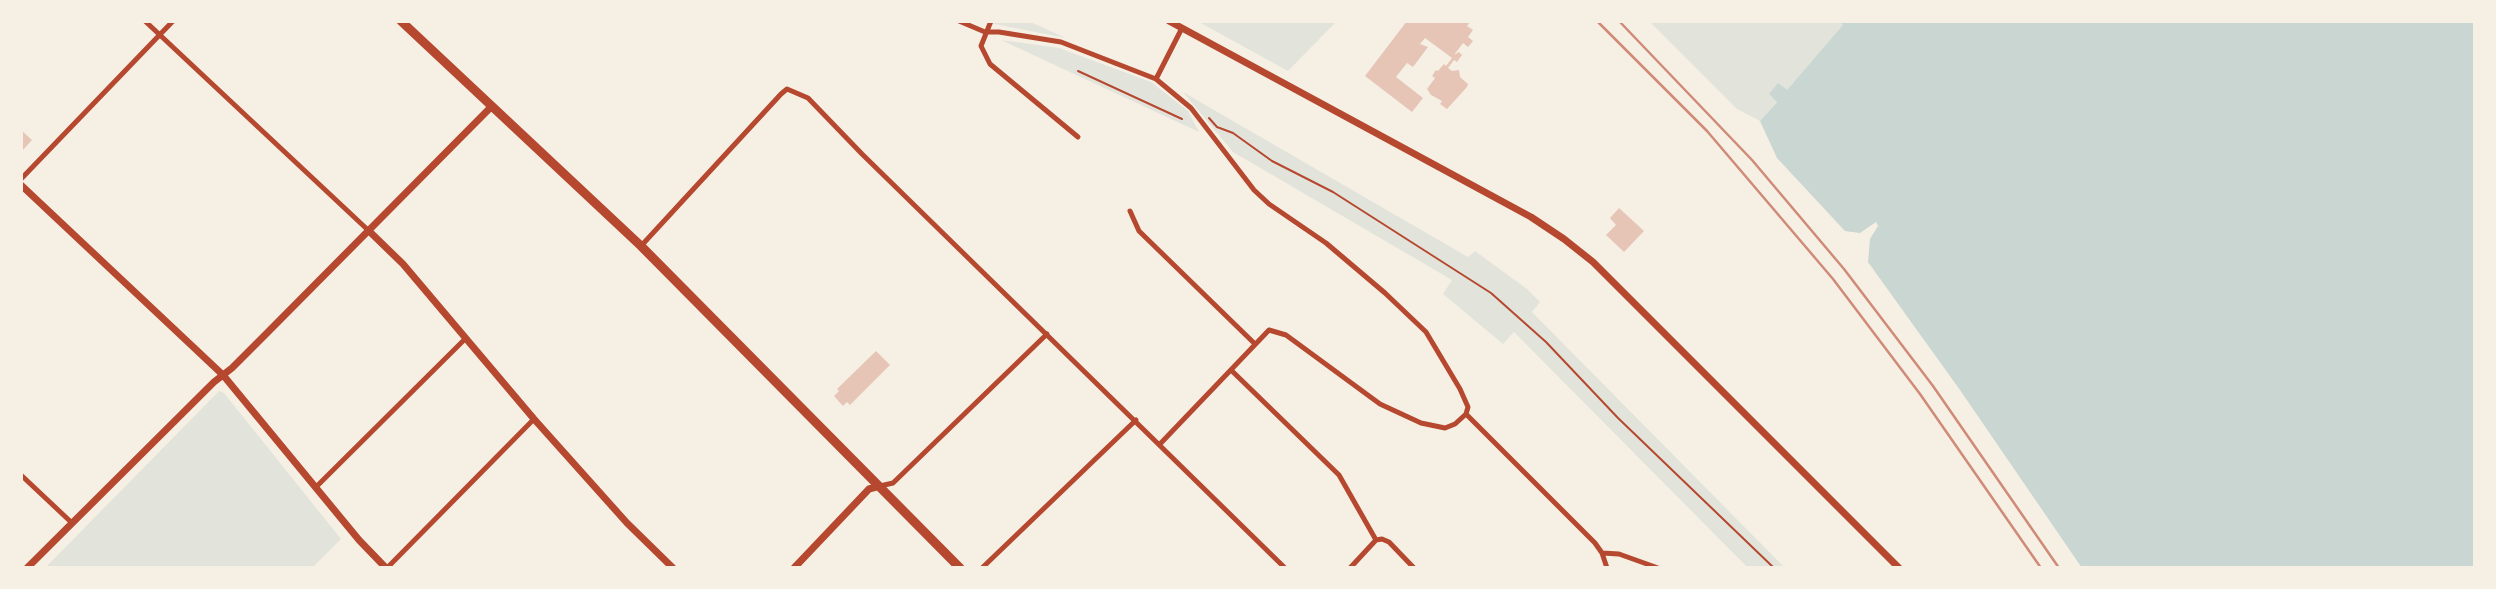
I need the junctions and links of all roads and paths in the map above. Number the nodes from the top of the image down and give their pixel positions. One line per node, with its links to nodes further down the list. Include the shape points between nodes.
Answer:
1 (145, 21): 9 (street)
2 (173, 21): 9 (street)
3 (401, 21): 12 (main road)
4 (959, 21): 8 (street)
5 (991, 21): 8 (street)
6 (1170, 21): 7 (street)
7 (1182, 28): 11 (street); 48 (street, via 1564,239)
8 (985, 32): 11 (street, via 1061,42); 15 (street, via 981,46 990,64)
9 (160, 35): 16 (street); 19 (street)
10 (1078, 71): 14 (path)
11 (1156, 79): 13 (street)
12 (492, 106): 19 (street); 20 (main road)
13 (1199, 117): 26 (street, via 1254,190 1326,243 1426,332 1460,388 1468,407); 47 (path, via 1206,116 1272,161 1333,192 1491,293)
14 (1182, 119)
15 (1078, 137)
16 (21, 179)
17 (21, 185): 25 (street)
18 (1130, 211): 23 (street, via 1139,230)
19 (369, 231): 22 (street); 25 (street)
20 (641, 246): 21 (street, via 787,89 808,98); 31 (main road)
21 (1047, 334): 28 (street); 31 (street, via 893,483)
22 (466, 338): 27 (street); 32 (street)
23 (1255, 344): 24 (street); 26 (street, via 1269,330 1286,335 1380,404 1429,425 1445,428)
24 (1231, 370): 29 (street); 34 (street, via 1339,475)
25 (223, 375): 32 (street); 33 (street)
26 (1466, 414): 35 (street)
27 (534, 419): 37 (street); 38 (street)
28 (1136, 420): 29 (street); 41 (street)
29 (1160, 444): 42 (street)
30 (21, 475): 33 (street)
31 (880, 486): 39 (street, via 869,489); 40 (main road)
32 (315, 488): 37 (street)
33 (72, 523): 36 (street)
34 (1376, 540): 43 (street); 44 (street, via 1389,542)
35 (1602, 553): 45 (street); 46 (street)
36 (27, 568)
37 (387, 568)
38 (673, 568)
39 (794, 568)
40 (960, 568)
41 (982, 568)
42 (1285, 568)
43 (1350, 568)
44 (1414, 568)
45 (1607, 568)
46 (1658, 568)
47 (1774, 568)
48 (1899, 568)

